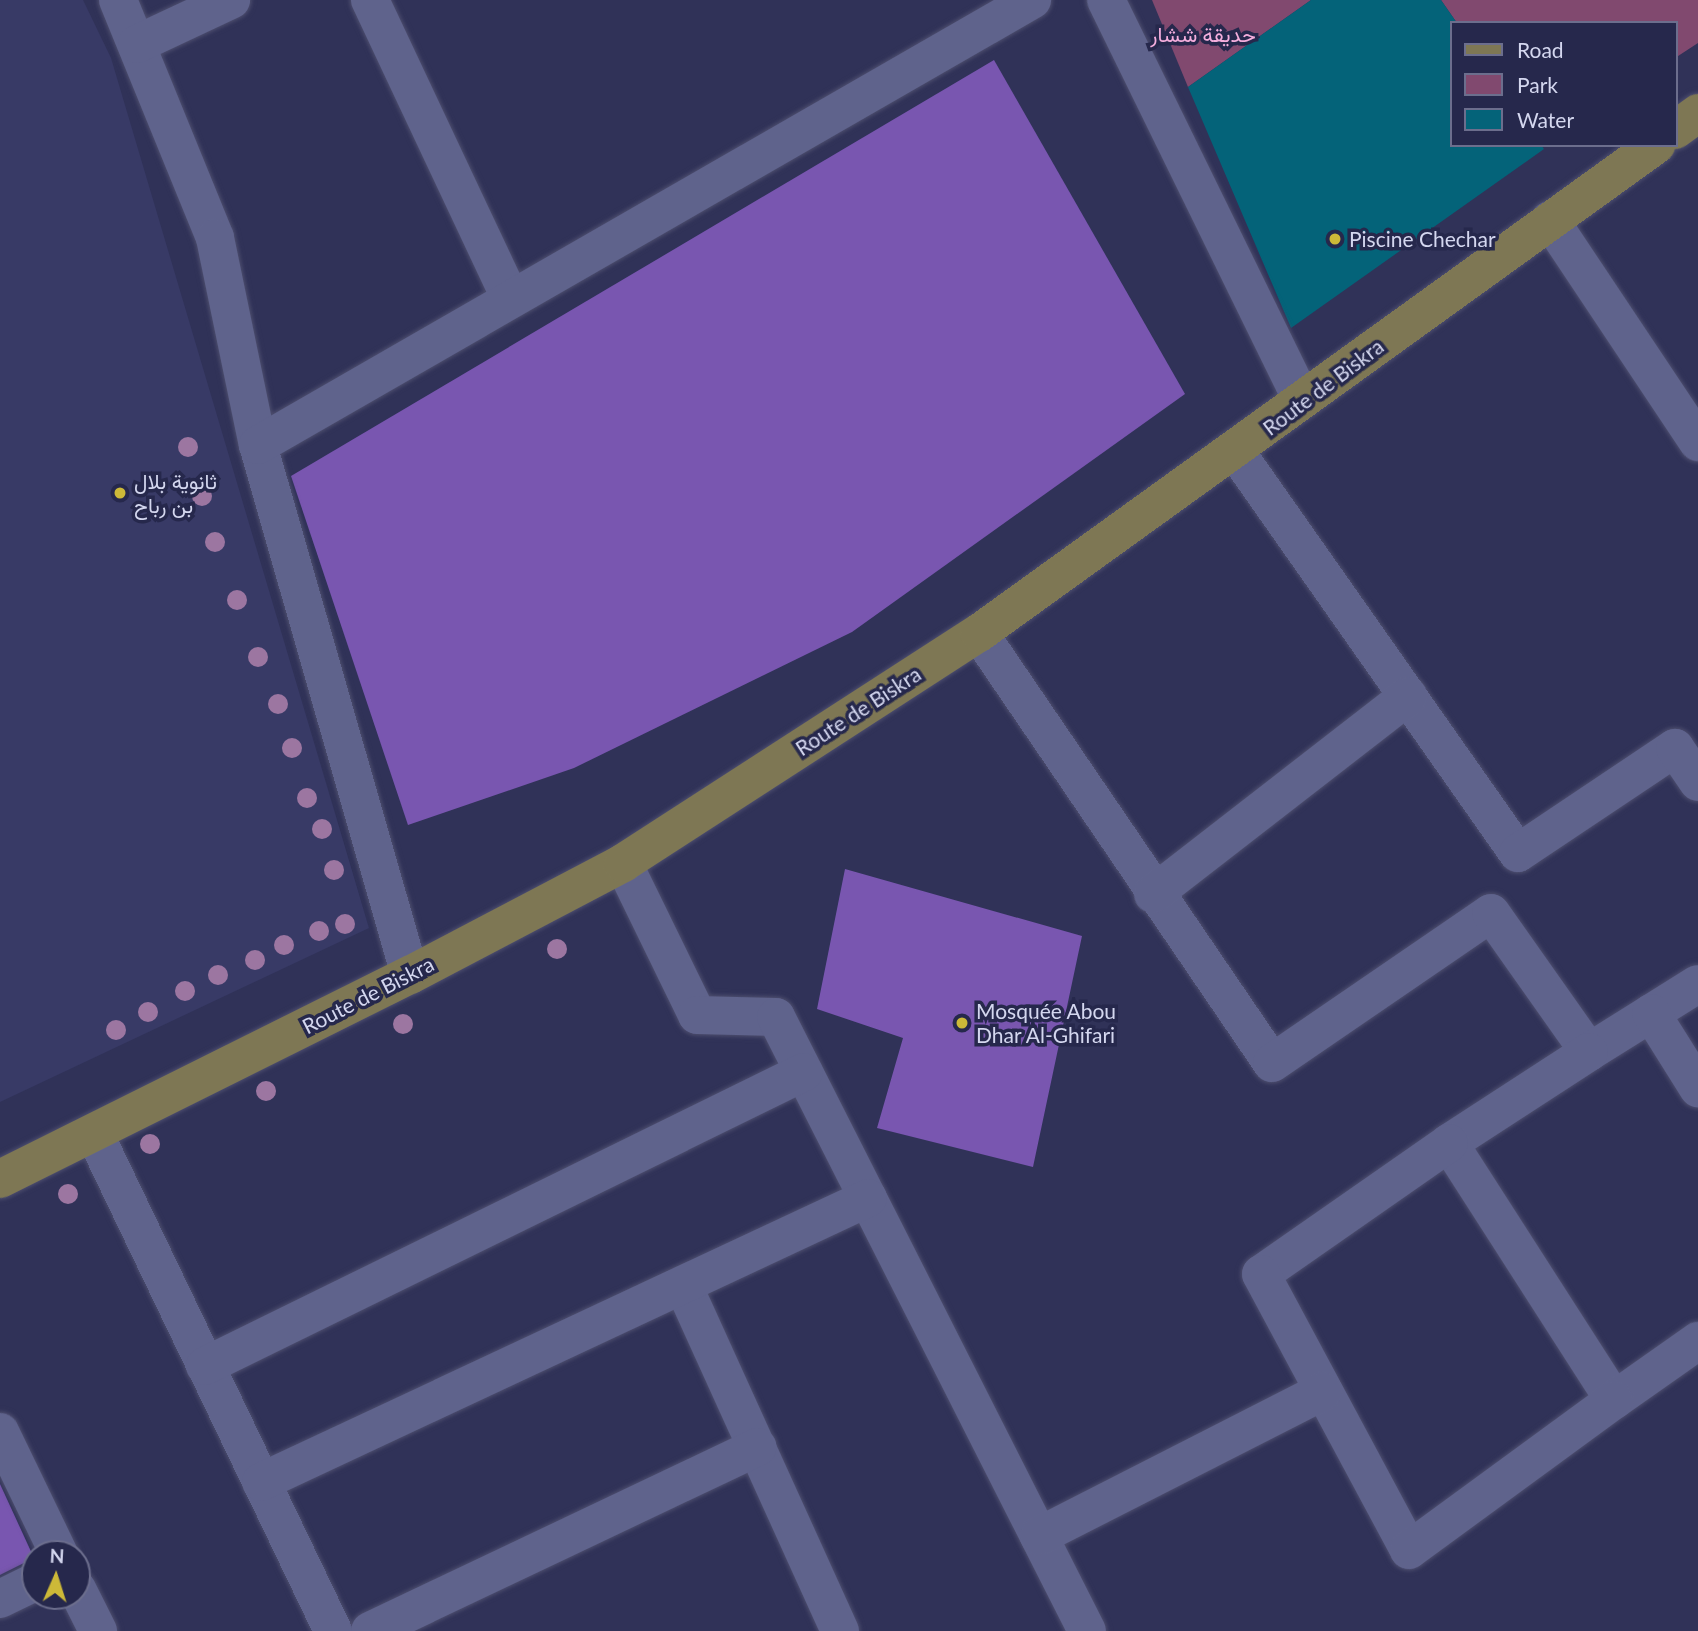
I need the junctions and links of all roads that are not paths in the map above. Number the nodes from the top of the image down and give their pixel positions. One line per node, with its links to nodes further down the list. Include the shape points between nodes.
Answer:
1 (118, 0): 6 (street)
2 (231, 0): 6 (street)
3 (370, 0): 11 (street)
4 (1032, 0): 11 (street)
5 (1106, 0): 12 (street)
6 (137, 44): 14 (street, via 215,238)
7 (1698, 113): 8 (main road)
8 (1677, 129)
9 (1653, 147): 10 (main road, Route de Biskra)
10 (1550, 220): 12 (main road, Route de Biskra); 13 (street)
11 (510, 298): 14 (street)
12 (1302, 400): 15 (main road, Route de Biskra)
13 (1698, 442)
14 (258, 445): 22 (street)
15 (1236, 452): 16 (main road, Route de Biskra); 17 (street)
16 (979, 633): 20 (main road, Route de Biskra); 21 (street)
17 (1408, 696): 18 (street, via 1518,853); 21 (street)
18 (1686, 740): 19 (street)
19 (1698, 782)
20 (623, 863): 22 (main road, Route de Biskra); 26 (street, via 697,1015 776,1017)
21 (1153, 894): 25 (street, via 1272,1063 1491,913)
22 (410, 975): 28 (main road, Route de Biskra)
23 (1698, 984): 24 (street)
24 (1651, 1013): 25 (street); 27 (street)
25 (1588, 1052): 29 (street)
26 (804, 1072): 31 (street); 34 (street)
27 (1698, 1088)
28 (94, 1133): 30 (main road, Route de Biskra); 34 (street)
29 (1449, 1143): 35 (street, via 1261,1274); 36 (street)
30 (0, 1179)
31 (868, 1198): 32 (street); 40 (street)
32 (683, 1285): 37 (street); 39 (street)
33 (1698, 1341): 36 (street)
34 (205, 1366): 39 (street)
35 (1323, 1391): 36 (street, via 1409,1550); 40 (street)
36 (1615, 1400)
37 (757, 1447): 47 (street); 48 (street)
38 (4, 1455): 41 (street)
39 (261, 1482): 46 (street)
40 (1039, 1536): 49 (street)
41 (51, 1540)
42 (21, 1589): 43 (street)
43 (0, 1599)
44 (88, 1610): 45 (street)
45 (98, 1631)
46 (333, 1631)
47 (370, 1631)
48 (840, 1631)
49 (1087, 1631)

